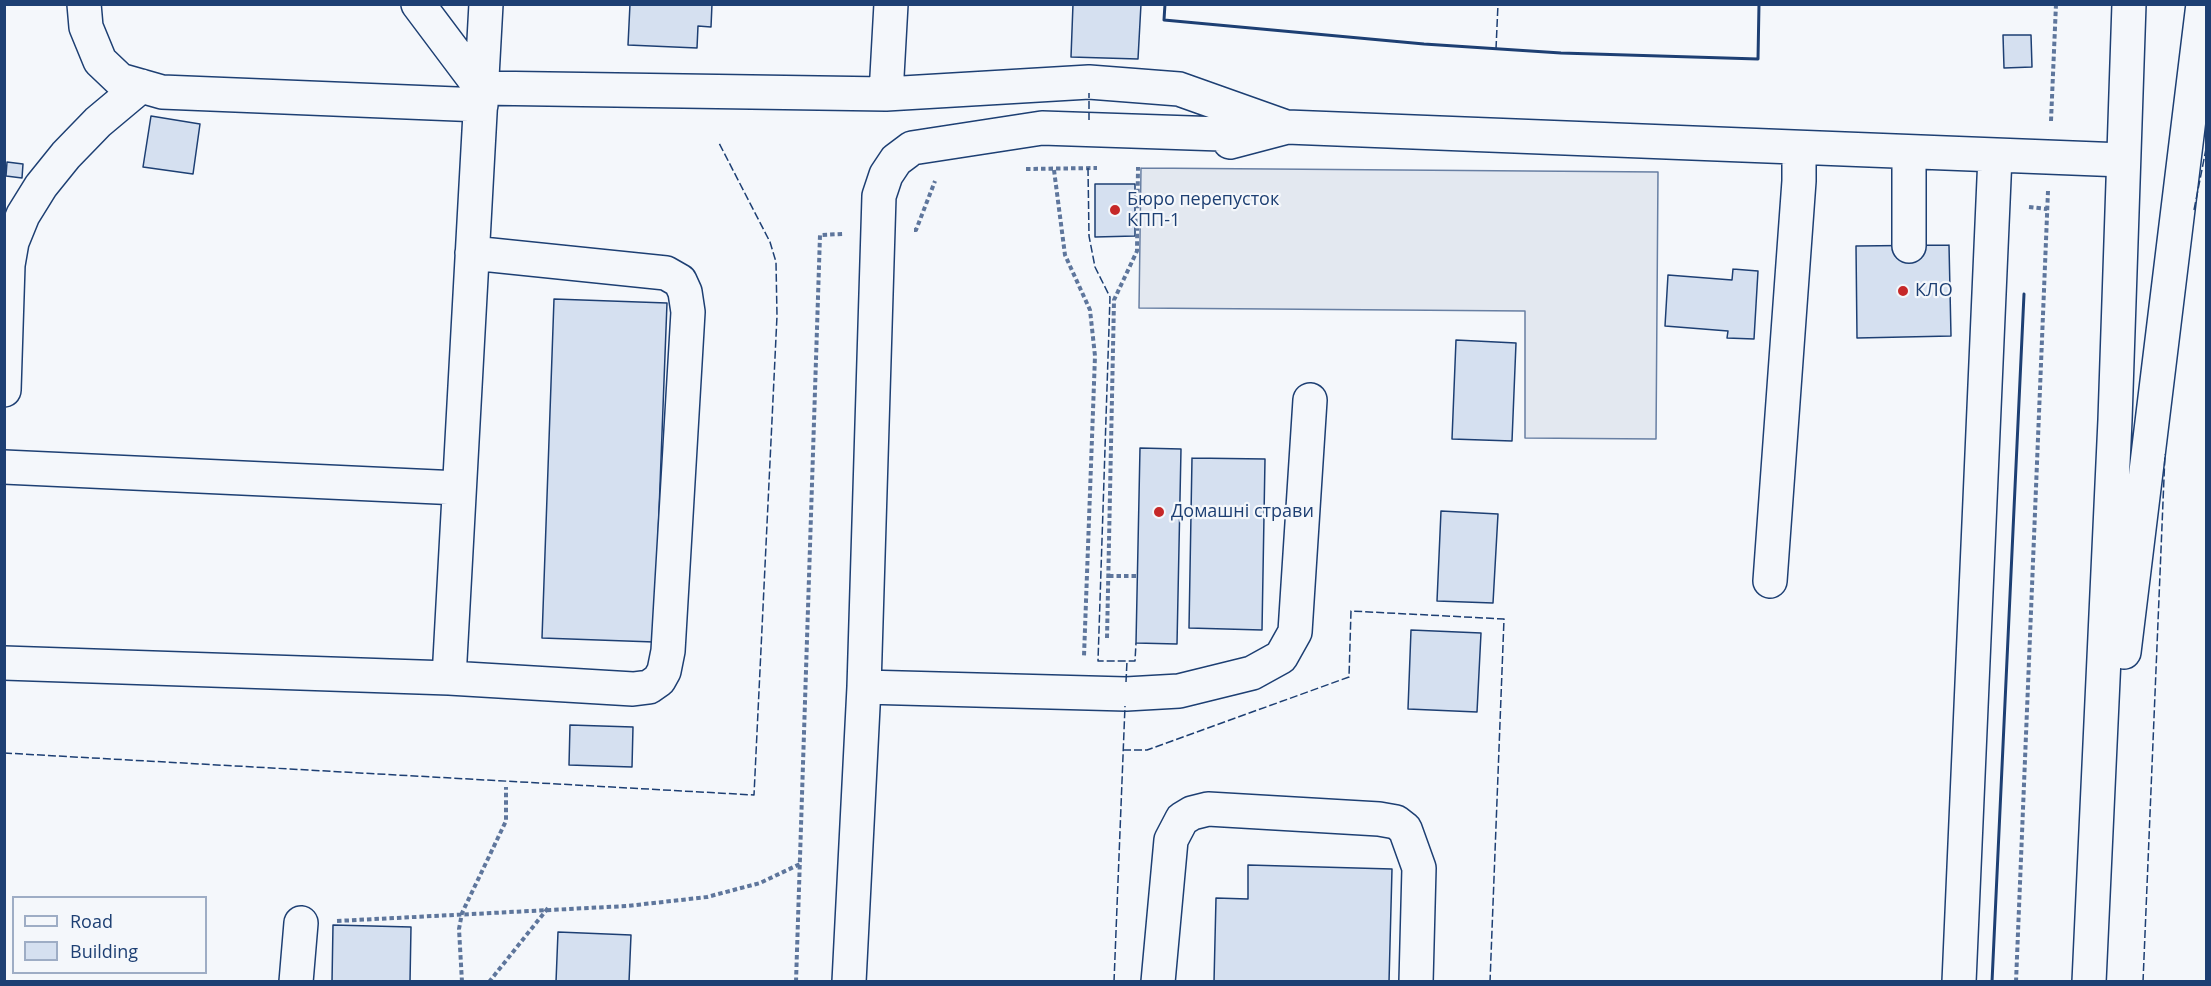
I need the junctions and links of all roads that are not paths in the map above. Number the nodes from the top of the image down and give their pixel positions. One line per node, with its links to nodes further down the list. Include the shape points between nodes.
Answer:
1 (84, 4): 7 (main road, via 86,27 100,61 120,80)
2 (418, 4): 9 (main road)
3 (486, 4): 9 (main road)
4 (891, 4): 8 (main road)
5 (2128, 4): 14 (main road)
6 (2203, 4): 25 (main road)
7 (141, 86): 9 (main road, via 162,92); 17 (main road, via 66,155 23,214 8,265)
8 (886, 94): 9 (main road); 10 (main road, via 1089,81 1179,89)
9 (481, 97): 16 (main road)
10 (1287, 127): 11 (main road); 24 (main road, via 1251,135 1042,128 912,148 896,160 879,196)
11 (1799, 148): 12 (main road); 21 (main road)
12 (1909, 152): 13 (main road); 15 (main road)
13 (1995, 156): 14 (main road); 31 (main road)
14 (2123, 160): 25 (main road, via 2115,432)
15 (1909, 246)
16 (472, 253): 20 (main road); 23 (main road, via 666,273 680,281 685,292 687,324 668,651 659,680 649,687 633,689)
17 (4, 390)
18 (1310, 400): 24 (main road, via 1295,632 1281,657 1252,673 1179,691 1083,693)
19 (4, 467): 20 (main road)
20 (459, 488): 23 (main road)
21 (1770, 580)
22 (4, 663): 23 (main road)
23 (449, 678)
24 (864, 687): 28 (main road)
25 (2092, 917): 32 (main road)
26 (301, 923): 27 (main road)
27 (296, 981)
28 (849, 981)
29 (1158, 981): 30 (main road, via 1171,840 1182,819 1208,809 1379,819 1405,828 1419,868)
30 (1416, 981)
31 (1959, 981)
32 (2089, 981)

